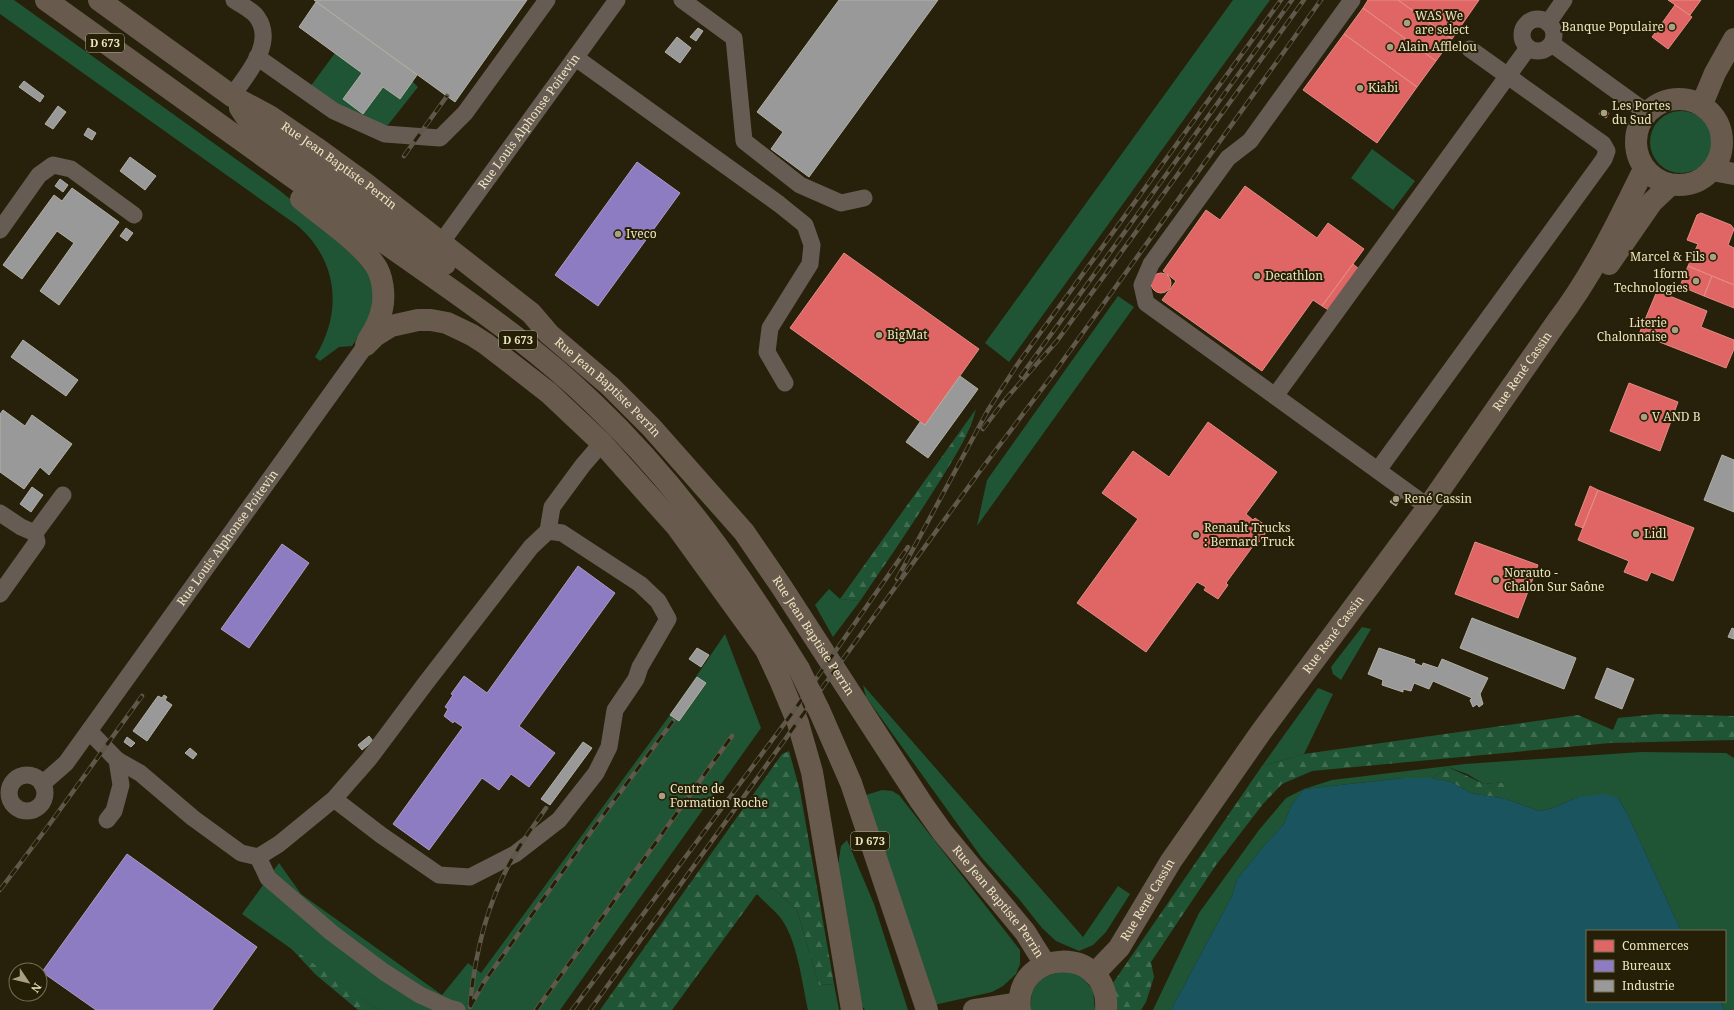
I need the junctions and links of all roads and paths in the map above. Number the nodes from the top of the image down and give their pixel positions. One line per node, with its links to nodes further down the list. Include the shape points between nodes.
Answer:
1 (46, 0): 17 (main road, D 673)
2 (99, 0): 18 (main road, Rue Jean Baptiste Perrin)
3 (234, 0): 14 (street, via 256,15 264,29 263,45)
4 (547, 0): 14 (street, via 465,113 440,138 385,134 334,111)
5 (617, 0): 15 (street, Rue Louis Alphonse Poitevin)
6 (682, 0): 26 (street, via 734,38 744,141 800,185 841,203)
7 (1352, 0): 33 (street, via 1250,142 1228,158 1219,170 1151,264 1142,285 1146,303)
8 (1564, 0): 9 (street)
9 (1548, 23): 11 (street, via 1554,35); 12 (street, via 1542,20 1528,23 1522,35)
10 (1734, 39): 19 (main road, via 1715,73)
11 (1552, 44): 12 (street, via 1541,51); 20 (street)
12 (1528, 48): 16 (street)
13 (1470, 49): 16 (street)
14 (257, 57): 18 (street)
15 (576, 58): 29 (street, Rue Louis Alphonse Poitevin); 32 (street, via 805,225 812,245 810,264 770,328 767,352)
16 (1507, 76): 33 (street); 35 (street, via 1603,144 1607,151 1604,159)
17 (165, 86): 31 (main road, via 229,144 286,186 376,265 384,301 376,326); 54 (main road, D 673, bridge, via 540,357 593,403 677,493 768,618 799,669 819,710 851,783)
18 (232, 96): 29 (main road, Rue Jean Baptiste Perrin, via 271,117 315,147); 29 (main road, Rue Jean Baptiste Perrin, via 246,117 332,184)
19 (1702, 104): 20 (main road, via 1676,98 1663,101); 21 (main road, via 1718,123)
20 (1646, 112): 22 (main road, via 1637,130 1635,143)
21 (1728, 149): 23 (main road)
22 (1644, 169): 25 (main road, via 1656,179); 30 (main road, Rue René Cassin, via 1617,225)
23 (1712, 170): 24 (main road); 25 (main road, via 1704,178 1693,183 1682,186)
24 (1734, 174)
25 (1670, 185): 30 (main road, Rue René Cassin, via 1652,202 1602,273)
26 (864, 198)
27 (134, 215): 28 (street, via 71,168 53,165 39,175)
28 (0, 230)
29 (442, 252): 49 (main road, Rue Jean Baptiste Perrin, via 531,314 549,334 610,386 696,476 744,532 921,802 943,833 1025,932)
30 (1576, 298): 37 (main road, Rue René Cassin)
31 (366, 345): 34 (main road, via 383,330 404,322 431,320 459,327 486,344 549,393); 42 (street, Rue Louis Alphonse Poitevin)
32 (785, 384)
33 (1275, 396): 35 (street)
34 (602, 443): 39 (street, via 552,507); 53 (main road, via 677,527 766,650 780,680 798,723 812,772)
35 (1378, 470): 37 (street)
36 (63, 495): 40 (street)
37 (1428, 507): 50 (main road, Rue René Cassin, via 1261,732 1171,861 1119,948)
38 (0, 513): 40 (street)
39 (548, 531): 46 (street, via 531,547 369,759); 46 (street, via 562,534 640,584 658,601 668,619 640,667 636,679 615,710 609,747 596,773 559,820 515,854 470,877 439,875)
40 (35, 533): 41 (street, via 37,542)
41 (0, 594)
42 (89, 731): 43 (street); 44 (street, Rue Louis Alphonse Poitevin, via 66,763)
43 (117, 760): 47 (street, via 121,785 114,811); 48 (street, via 140,773 192,818 241,853)
44 (42, 784): 45 (street, via 36,778 23,776 13,782); 45 (street, via 44,798 40,806 32,810 18,809)
45 (5, 795)
46 (334, 800): 48 (street, via 279,844)
47 (107, 820)
48 (258, 857): 52 (street, via 268,878 384,972 420,994)
49 (1045, 964): 50 (main road, via 1071,961 1084,966); 51 (main road, via 1032,974 1023,988)
50 (1094, 974): 56 (main road, via 1102,984 1106,996)
51 (1020, 1007): 55 (main road)
52 (457, 1010)
53 (852, 1010)
54 (927, 1010)
55 (974, 1010)
56 (1106, 1010)

